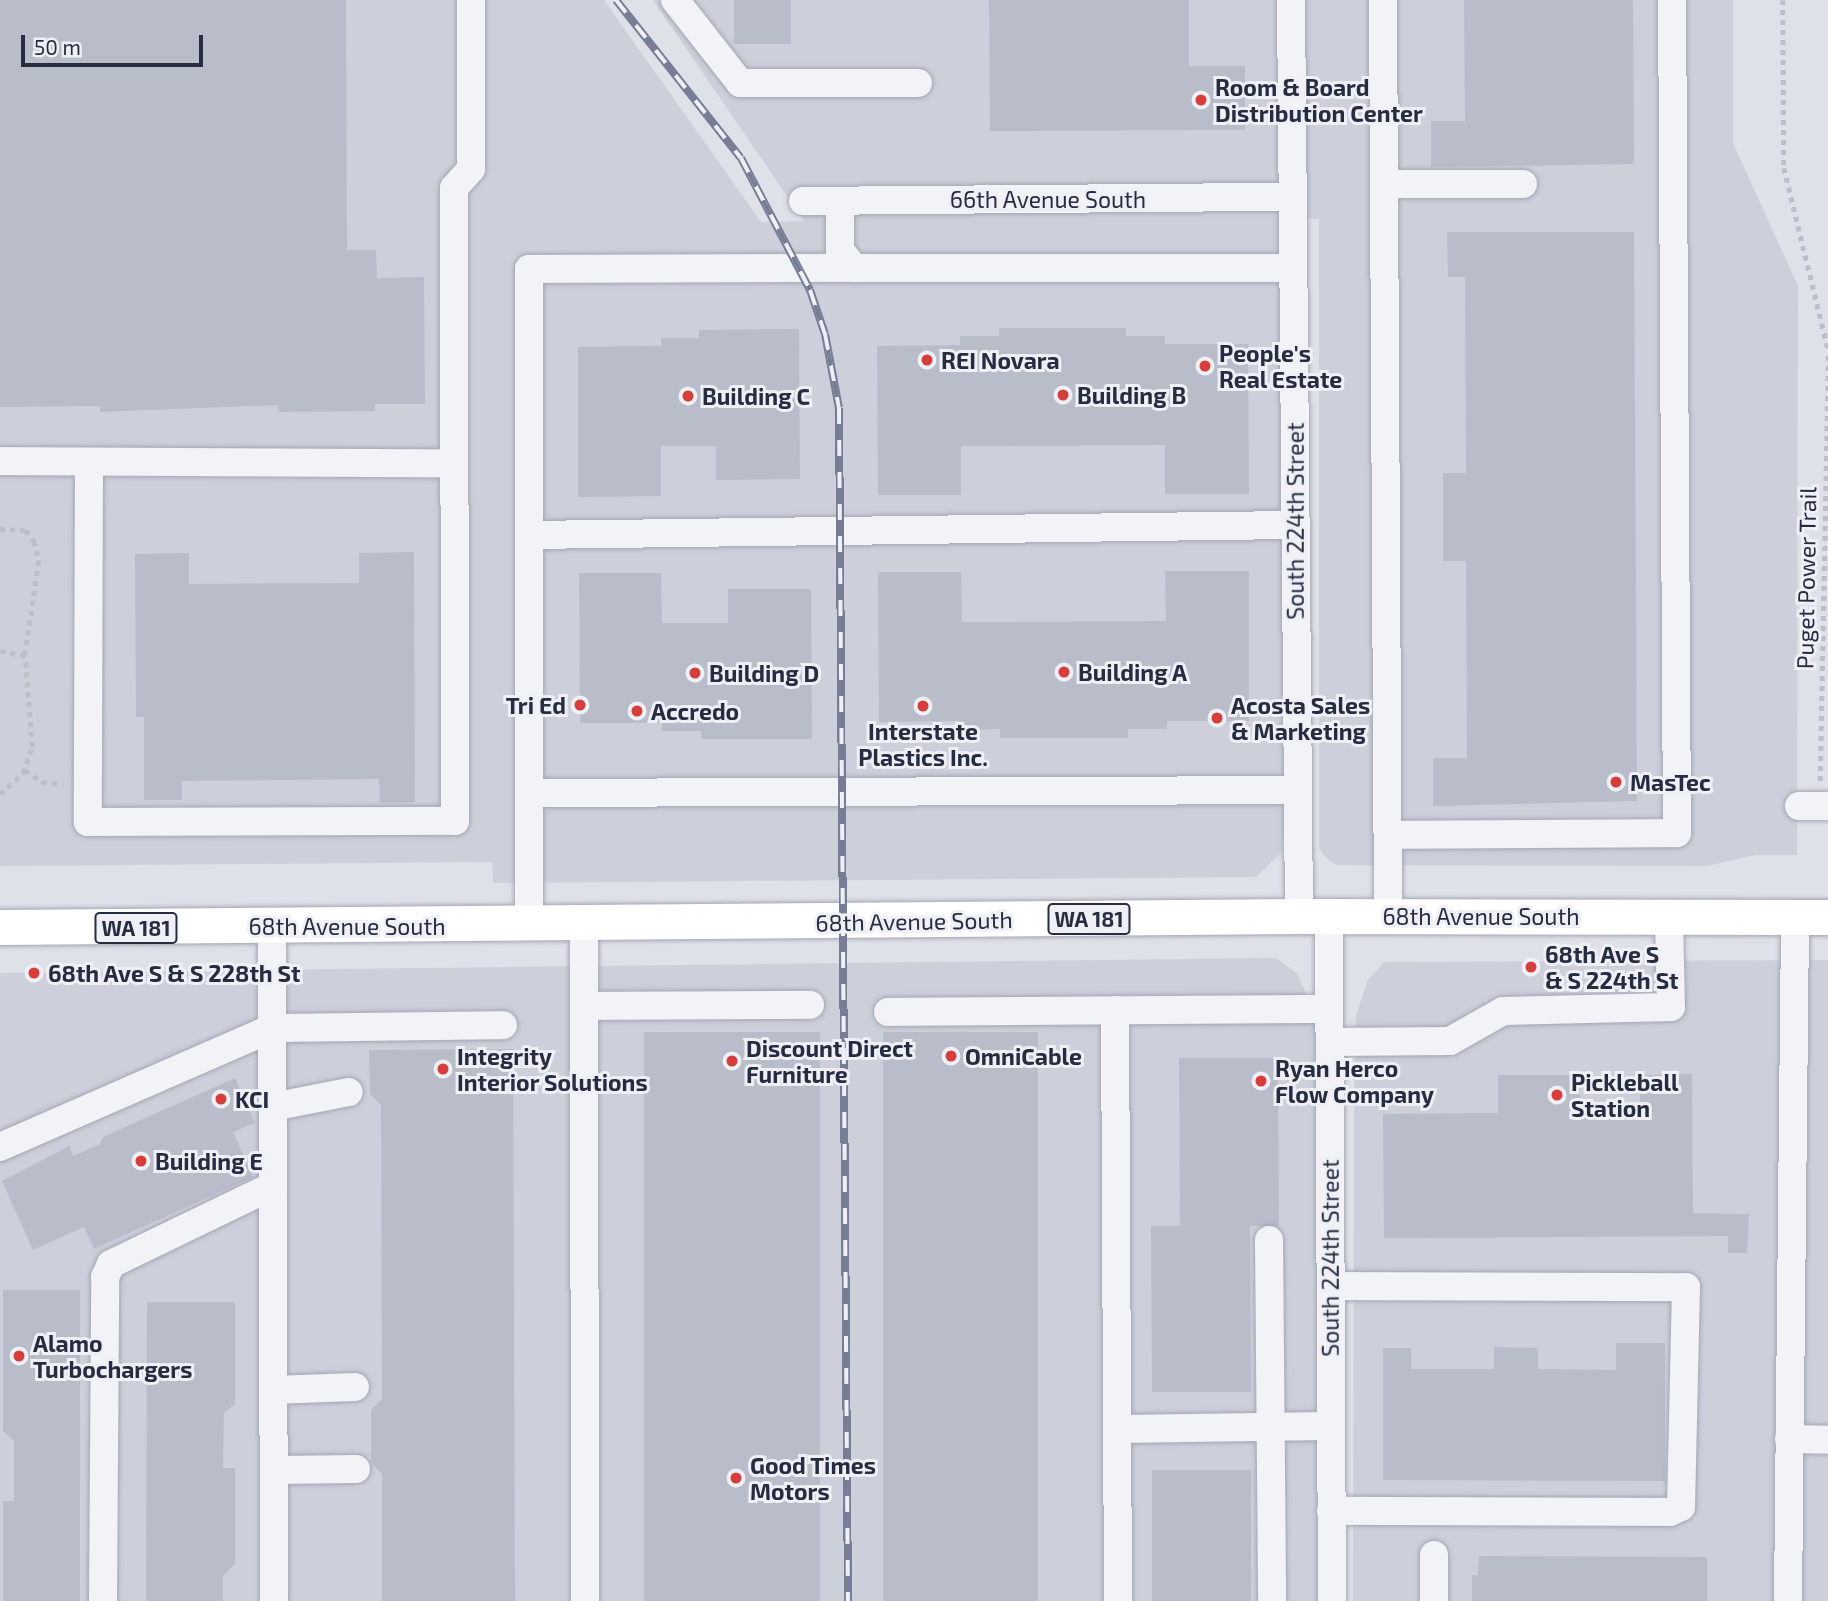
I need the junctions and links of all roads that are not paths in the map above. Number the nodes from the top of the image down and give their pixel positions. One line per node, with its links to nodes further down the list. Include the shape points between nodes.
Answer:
1 (471, 0): 16 (street, via 471,169 454,188)
2 (675, 0): 6 (street, via 740,83)
3 (1291, 0): 9 (street, South 224th Street)
4 (1383, 0): 7 (street)
5 (1672, 0): 21 (street, via 1677,833)
6 (919, 83)
7 (1384, 184): 8 (street); 21 (street)
8 (1523, 184)
9 (1293, 197): 11 (street, 66th Avenue South); 13 (street, South 224th Street)
10 (803, 201): 11 (street, 66th Avenue South)
11 (840, 201): 12 (street, via 840,250)
12 (853, 268): 13 (street); 18 (street, via 530,269)
13 (1293, 268): 17 (street, South 224th Street)
14 (0, 461): 15 (street)
15 (89, 462): 16 (street); 16 (street, via 88,822 455,821)
16 (454, 463)
17 (1295, 525): 18 (street); 19 (street, South 224th Street)
18 (530, 535): 20 (street)
19 (1298, 790): 20 (street); 22 (street, South 224th Street)
20 (529, 793): 27 (street)
21 (1388, 835): 23 (street)
22 (1314, 916): 23 (main road, 68th Avenue South / WA 181); 26 (main road, 68th Avenue South / WA 181); 32 (street, South 224th Street)
23 (1388, 916): 24 (main road, 68th Avenue South / WA 181)
24 (1670, 917): 25 (main road, 68th Avenue South / WA 181); 37 (street, via 1671,1007 1503,1011 1450,1041)
25 (1811, 917): 49 (street)
26 (584, 924): 27 (main road, 68th Avenue South / WA 181); 31 (street)
27 (529, 925): 29 (main road, 68th Avenue South / WA 181)
28 (0, 927): 29 (main road, 68th Avenue South / WA 181)
29 (272, 927): 36 (street)
30 (810, 1005): 31 (street)
31 (584, 1006): 57 (street)
32 (1329, 1009): 33 (street); 37 (street, South 224th Street)
33 (1115, 1010): 34 (street); 48 (street)
34 (888, 1012)
35 (503, 1025): 36 (street)
36 (272, 1028): 39 (street); 40 (street)
37 (1330, 1042): 43 (street, South 224th Street)
38 (349, 1092): 39 (street)
39 (272, 1107): 41 (street)
40 (0, 1147)
41 (272, 1186): 45 (street); 55 (street, via 111,1264 105,1277)
42 (1269, 1240): 47 (street)
43 (1331, 1286): 46 (street, South 224th Street); 53 (street, via 1686,1287 1681,1507 1670,1512)
44 (355, 1387): 45 (street)
45 (273, 1390): 52 (street)
46 (1331, 1426): 47 (street); 53 (street, South 224th Street)
47 (1270, 1427): 48 (street); 59 (street)
48 (1117, 1429): 58 (street)
49 (1789, 1439): 50 (street); 62 (street)
50 (1828, 1440)
51 (356, 1469): 52 (street)
52 (274, 1470): 56 (street)
53 (1331, 1511): 60 (street, South 224th Street)
54 (1434, 1555): 61 (street)
55 (103, 1601)
56 (274, 1601)
57 (585, 1601)
58 (1118, 1601)
59 (1272, 1601)
60 (1332, 1601)
61 (1434, 1601)
62 (1788, 1601)

